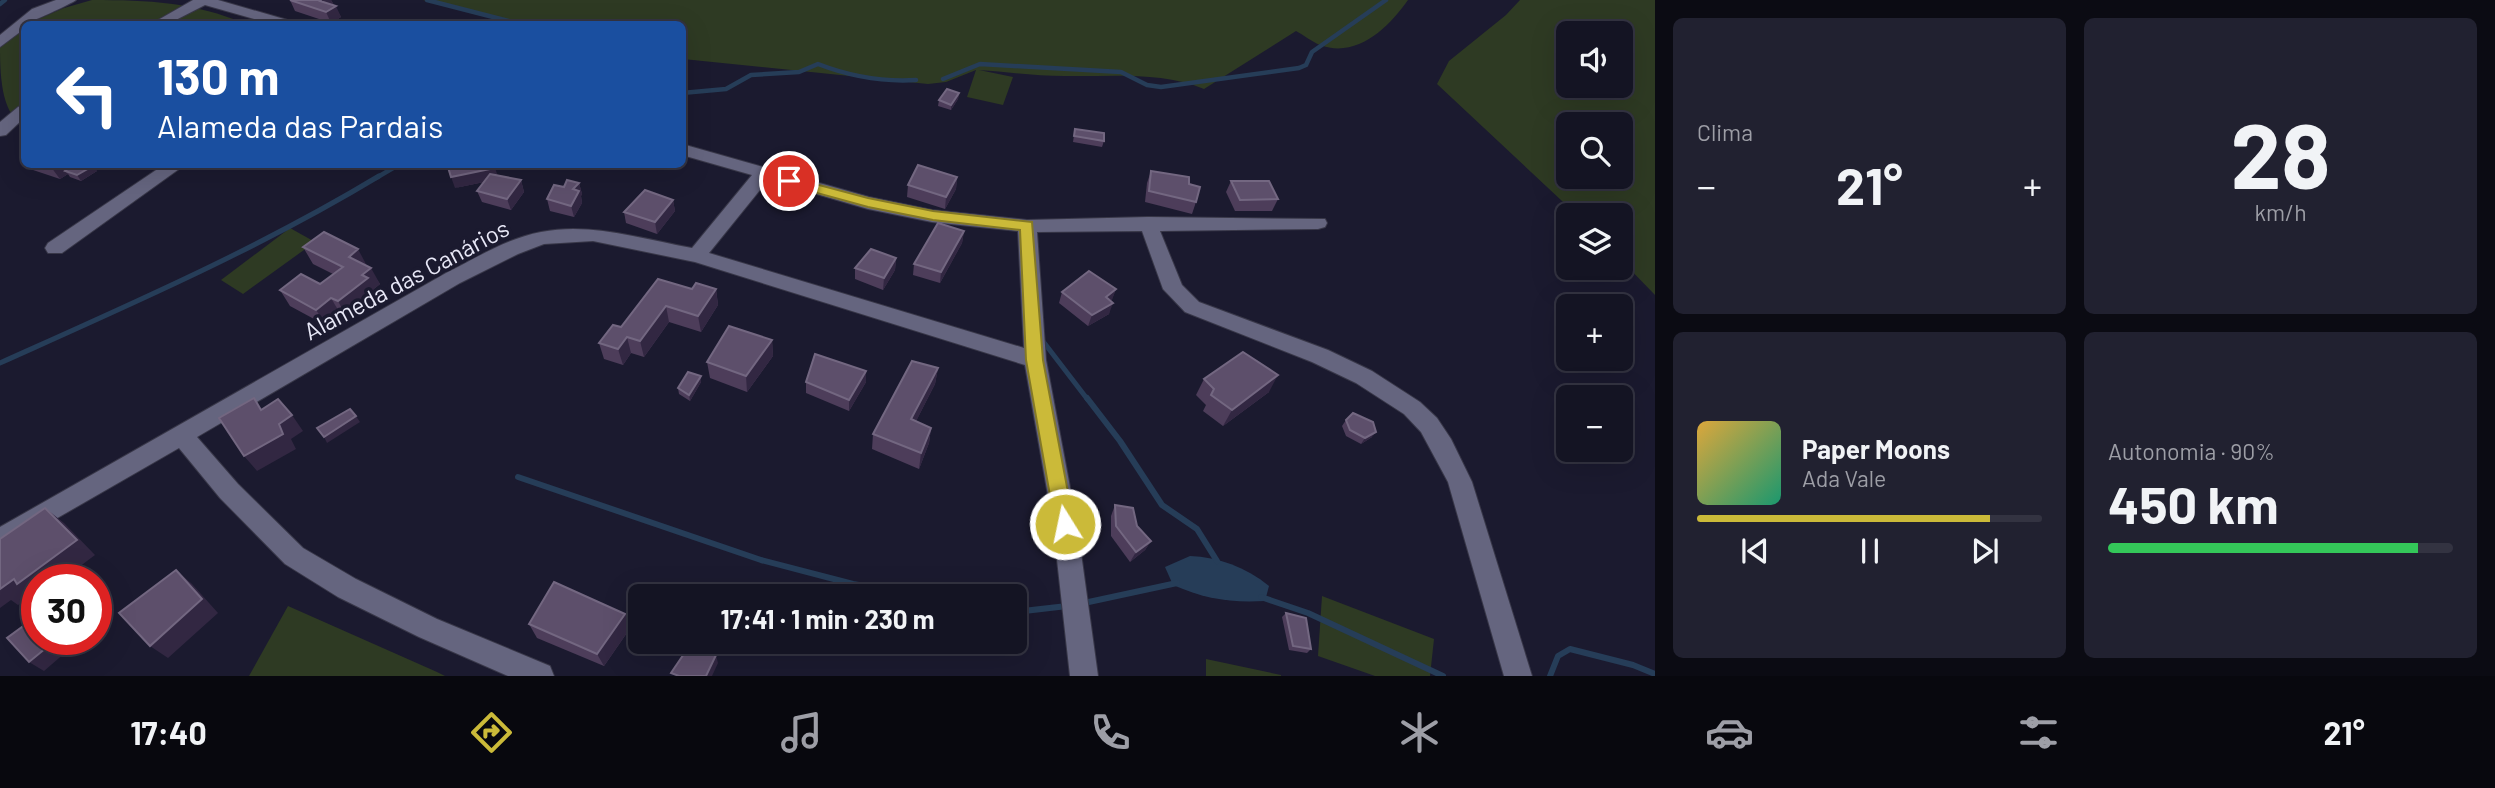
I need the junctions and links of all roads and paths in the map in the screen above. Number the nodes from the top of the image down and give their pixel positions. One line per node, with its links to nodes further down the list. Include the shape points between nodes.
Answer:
1 (69, 0): 3 (street)
2 (203, 0): 4 (street); 5 (street)
3 (26, 21)
4 (164, 21)
5 (276, 21)
6 (21, 25): 7 (street)
7 (0, 41)
8 (21, 113): 9 (street)
9 (0, 131)
10 (686, 150): 12 (street)
11 (172, 168): 16 (street)
12 (763, 174): 15 (street, via 933,216); 17 (street)
13 (1148, 223): 14 (street); 15 (street); 23 (street, via 1173,289 1192,307 1364,377 1412,408 1429,425 1460,482)
14 (1318, 223)
15 (1027, 226): 18 (street)
16 (55, 248)
17 (696, 256): 18 (street, Alameda das Canários); 19 (street, Alameda das Canários, via 593,234 542,238 453,278)
18 (1035, 360): 22 (street, via 1065,524)
19 (182, 436): 20 (street, Alameda das Canários); 21 (street, via 293,555 428,628)
20 (0, 540)
21 (540, 676)
22 (1084, 676)
23 (1518, 676)

